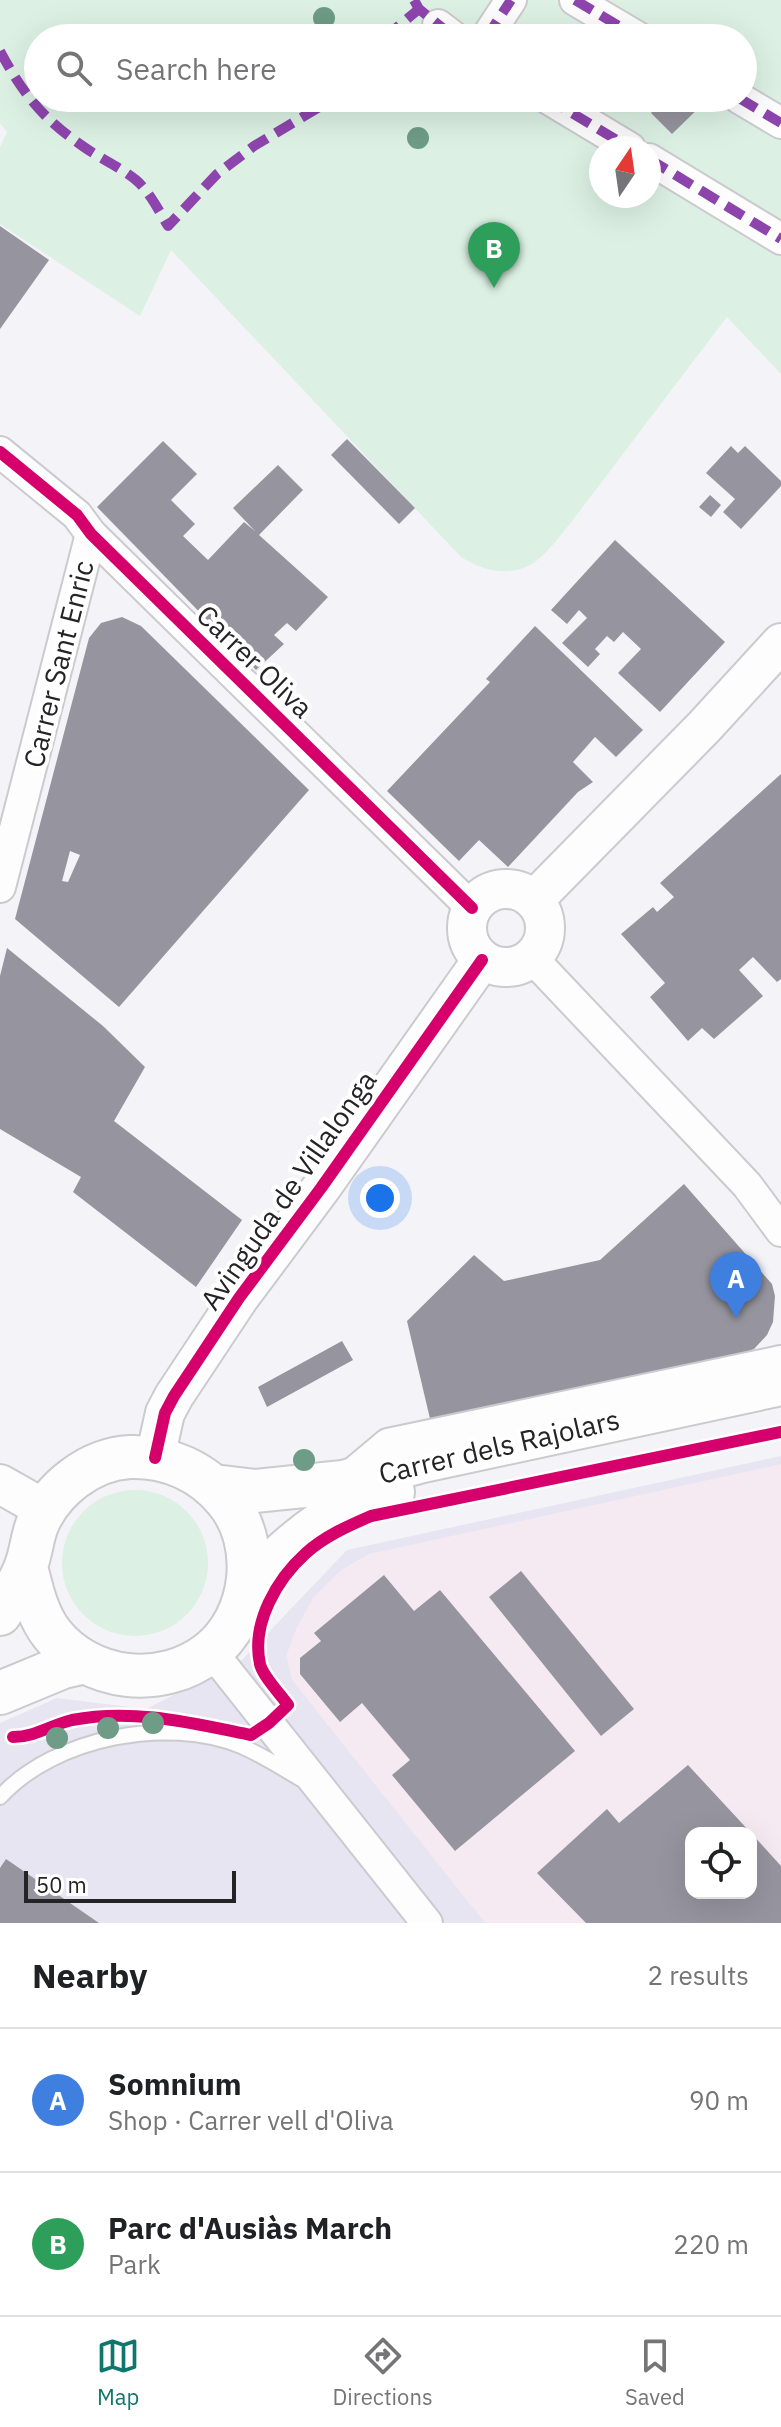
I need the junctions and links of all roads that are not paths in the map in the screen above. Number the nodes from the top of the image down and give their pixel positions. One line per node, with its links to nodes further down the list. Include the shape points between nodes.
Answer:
1 (511, 0): 3 (street)
2 (575, 0): 4 (street)
3 (495, 24)
4 (615, 24)
5 (757, 109): 7 (street)
6 (570, 112): 8 (street)
7 (781, 123)
8 (610, 136)
9 (661, 166): 10 (street)
10 (781, 239)
11 (0, 452): 12 (street, Carrer Oliva, via 77,515)
12 (91, 534): 14 (street, Carrer Sant Enric); 16 (street, Carrer Oliva)
13 (781, 643): 15 (street)
14 (0, 887)
15 (534, 900): 16 (street, via 510,888 496,889); 17 (street, via 545,932)
16 (472, 908): 18 (street, via 468,940)
17 (532, 958): 18 (street, via 505,968); 19 (street)
18 (482, 960): 24 (street, Avinguda de Villalonga, via 174,1396)
19 (747, 1185): 20 (street); 21 (street)
20 (781, 1205)
21 (781, 1231)
22 (776, 1365): 26 (main road, Carrer dels Rajolars, via 343,1482 254,1491)
23 (781, 1406): 29 (main road, Carrer dels Rajolars, via 352,1504 308,1530)
24 (155, 1458): 26 (main road, via 189,1469); 27 (main road, via 127,1457 97,1465 70,1481)
25 (0, 1484): 27 (street)
26 (214, 1486): 29 (main road, via 244,1533)
27 (46, 1510): 28 (main road)
28 (26, 1567): 30 (main road); 32 (main road, via 36,1605 51,1633)
29 (247, 1589): 31 (main road, via 228,1632)
30 (0, 1614)
31 (211, 1651): 32 (main road, via 169,1673 136,1677); 34 (street)
32 (85, 1662): 33 (main road)
33 (0, 1693)
34 (326, 1793): 35 (lane, via 241,1746 203,1736 160,1734 75,1748 41,1764); 36 (street)
35 (0, 1797)
36 (427, 1923)

